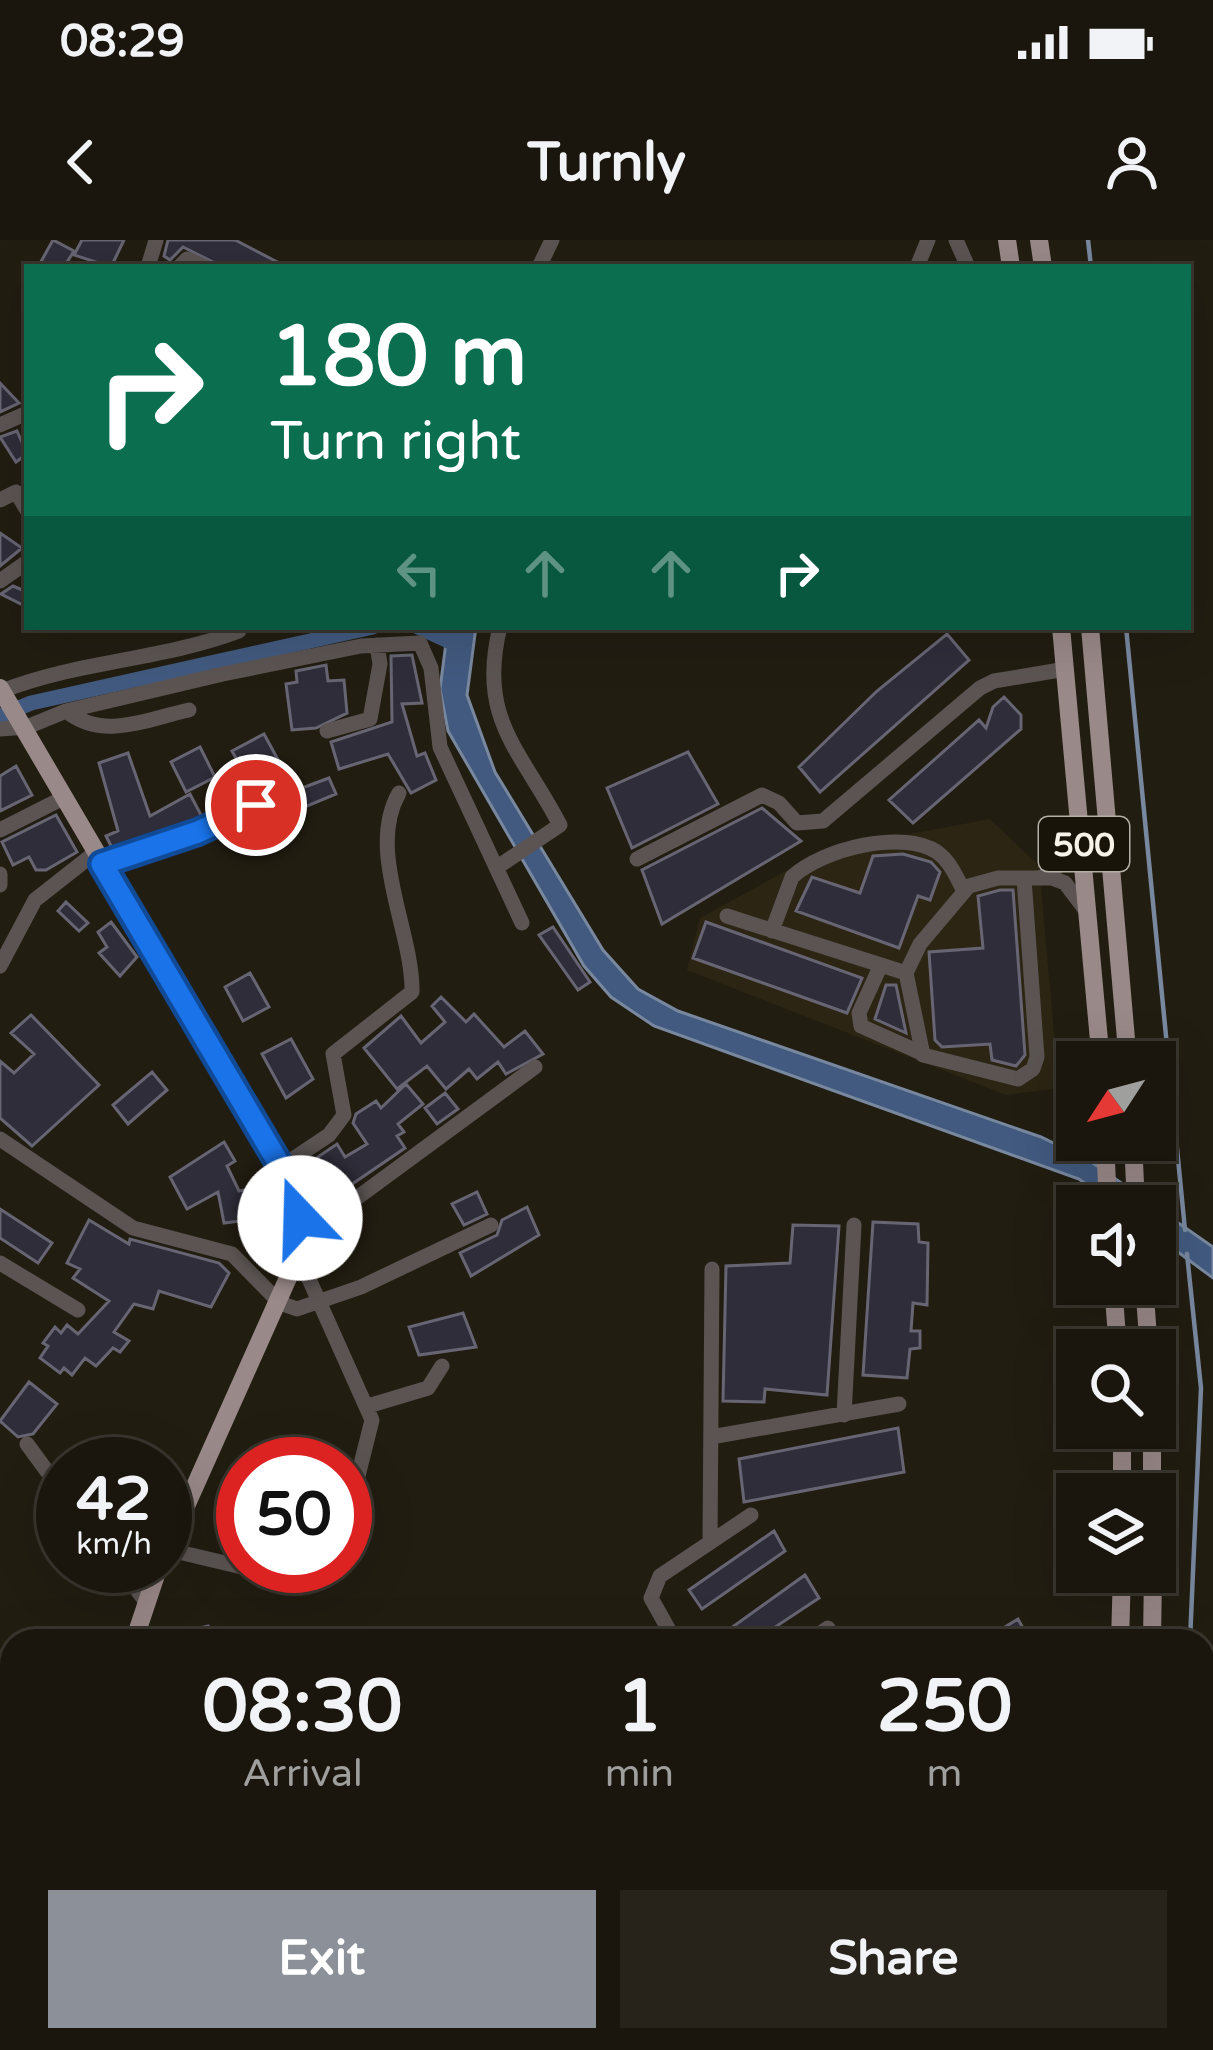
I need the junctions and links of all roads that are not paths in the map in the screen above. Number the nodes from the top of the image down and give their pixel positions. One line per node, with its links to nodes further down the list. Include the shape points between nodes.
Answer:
1 (0, 500): 2 (street, via 16,492)
2 (24, 505)
3 (500, 630): 22 (street, via 492,698 560,825)
4 (1061, 630): 8 (main road, 500)
5 (1090, 630): 35 (main road, 500)
6 (239, 632): 9 (street)
7 (377, 645): 11 (street); 14 (street, via 370,719); 22 (street, via 411,641 428,652 440,747)
8 (1066, 669): 18 (main road, 500); 21 (street, via 980,688 823,821 797,823 762,795)
9 (2, 692): 12 (main road)
10 (189, 710): 11 (street, via 110,730)
11 (66, 711): 12 (street)
12 (23, 722): 13 (street); 16 (main road)
13 (0, 729)
14 (326, 731)
15 (399, 793): 39 (street, via 390,808 390,843 412,992 333,1054 344,1115)
16 (64, 797): 19 (street); 20 (main road)
17 (256, 805): 20 (street, via 198,832)
18 (1083, 824): 24 (street, via 1079,847); 27 (main road, 500)
19 (0, 830)
20 (99, 858): 31 (street, via 35,900); 39 (main road)
21 (637, 859)
22 (506, 861): 29 (street)
23 (0, 874): 25 (street)
24 (1032, 879): 26 (street, via 983,880); 27 (street, via 1065,883); 36 (street, via 1033,1069 1018,1078)
25 (0, 885)
26 (964, 892): 30 (street, via 949,861 907,841 838,853 792,877); 33 (street)
27 (1087, 912): 34 (main road, 500)
28 (727, 916): 30 (street)
29 (522, 923)
30 (772, 931): 32 (street)
31 (0, 966)
32 (880, 968): 33 (street); 36 (street, via 861,1026)
33 (906, 973): 36 (street)
34 (1099, 1041)
35 (1126, 1041)
36 (920, 1052)
37 (535, 1067): 40 (street, via 346,1206)
38 (0, 1138): 47 (street, via 133,1228 232,1254)
39 (281, 1167): 40 (main road)
40 (300, 1218): 43 (main road)
41 (491, 1225): 46 (street)
42 (854, 1225): 52 (street)
43 (296, 1260): 46 (street); 47 (main road)
44 (0, 1263): 48 (street)
45 (712, 1269): 54 (street)
46 (320, 1302): 47 (street, via 304,1309); 51 (street)
47 (280, 1304): 57 (main road)
48 (78, 1310)
49 (442, 1366): 51 (street, via 428,1388)
50 (899, 1405): 52 (street)
51 (368, 1406): 53 (street)
52 (844, 1415): 54 (street)
53 (370, 1437)
54 (711, 1437): 59 (street)
55 (27, 1444): 56 (street)
56 (36, 1456)
57 (192, 1495)
58 (751, 1515): 59 (street)
59 (710, 1540): 66 (street, via 660,1576 651,1598)
60 (139, 1593): 64 (street)
61 (149, 1593): 64 (main road)
62 (1120, 1593): 67 (main road)
63 (1153, 1593): 68 (main road)
64 (146, 1602): 65 (main road)
65 (137, 1629)
66 (668, 1629)
67 (1118, 1629)
68 (1152, 1629)

